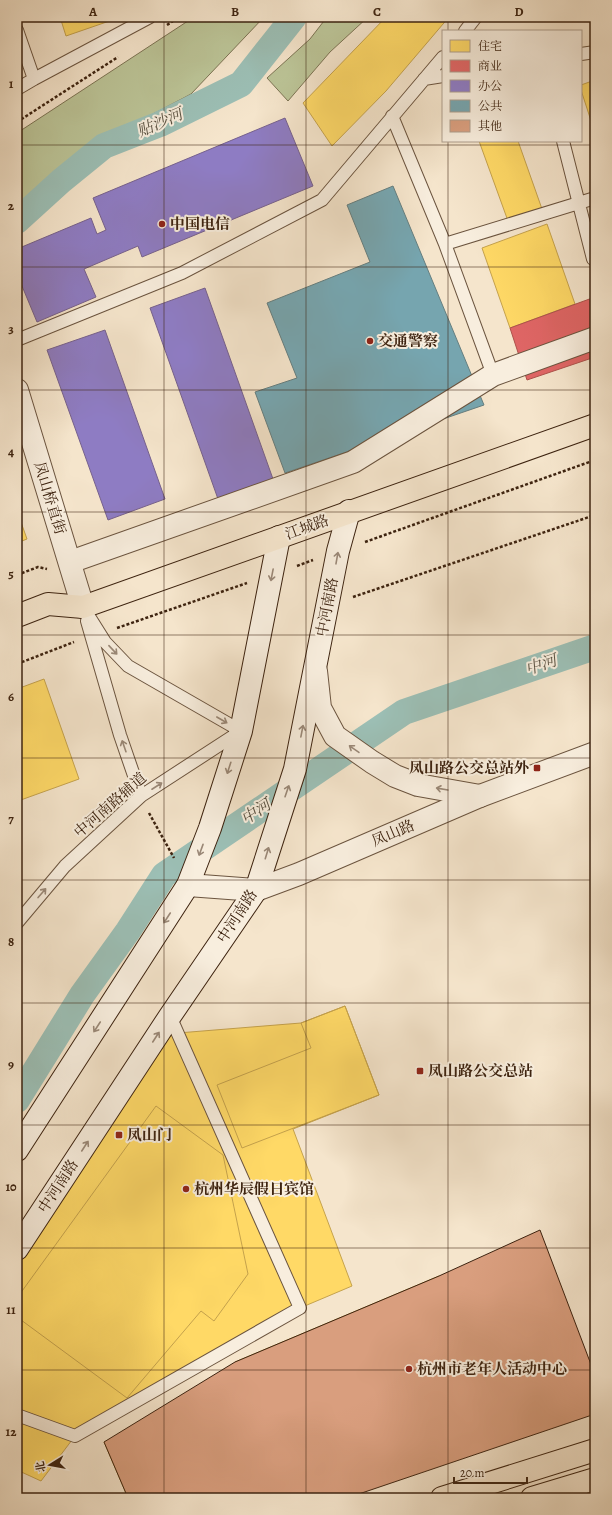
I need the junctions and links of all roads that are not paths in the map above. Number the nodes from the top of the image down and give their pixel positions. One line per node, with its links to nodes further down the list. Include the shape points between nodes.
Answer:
1 (150, 17): 9 (lane)
2 (476, 17): 4 (lane)
3 (17, 30): 9 (lane)
4 (466, 30)
5 (595, 52): 6 (lane)
6 (582, 54)
7 (442, 57): 10 (lane)
8 (442, 76): 10 (lane)
9 (34, 79): 11 (lane)
10 (424, 79): 12 (lane)
11 (17, 89)
12 (392, 116): 16 (lane); 19 (lane, via 322,200 182,273)
13 (563, 142): 15 (lane)
14 (595, 198): 15 (lane)
15 (578, 203): 16 (lane); 17 (lane)
16 (445, 244): 20 (lane)
17 (593, 259)
18 (595, 338): 20 (main road)
19 (17, 340)
20 (493, 376): 25 (main road, via 353,462)
21 (17, 390): 25 (main road, 凤山桥直街)
22 (595, 425): 23 (main road, 江城路)
23 (349, 511): 24 (main road, 江城路); 29 (main road, 中河南路, one-way to 23, via 338,551)
24 (279, 537): 26 (main road, 江城路); 30 (main road, one-way to 30)
25 (72, 568): 26 (main road, 凤山桥直街)
26 (83, 607): 27 (main road, 江城路, via 48,604); 28 (lane)
27 (17, 616)
28 (96, 635): 30 (lane, one-way to 30, via 128,666); 32 (lane, one-way to 28, via 120,734)
29 (315, 665): 33 (main road, one-way to 29, via 418,785 396,776 335,736 320,708); 35 (main road, 中河南路, one-way to 29, via 295,770)
30 (241, 731): 32 (lane, 中河南路辅道, one-way to 30); 34 (main road, one-way to 34, via 210,828)
31 (595, 753): 33 (main road, 凤山路)
32 (141, 796): 36 (lane, 中河南路辅道, one-way to 32, via 66,866)
33 (480, 796): 35 (main road, 凤山路)
34 (186, 873): 35 (main road, 凤山路); 38 (main road, one-way to 38)
35 (256, 890): 37 (main road, 中河南路)
36 (17, 923)
37 (170, 1016): 39 (main road, 中河南路, one-way to 37); 40 (lane, via 300,1308 75,1436)
38 (17, 1150)
39 (17, 1249)
40 (17, 1415)
41 (595, 1450): 43 (main road)
42 (595, 1479): 44 (main road)
43 (442, 1498)
44 (532, 1498)

